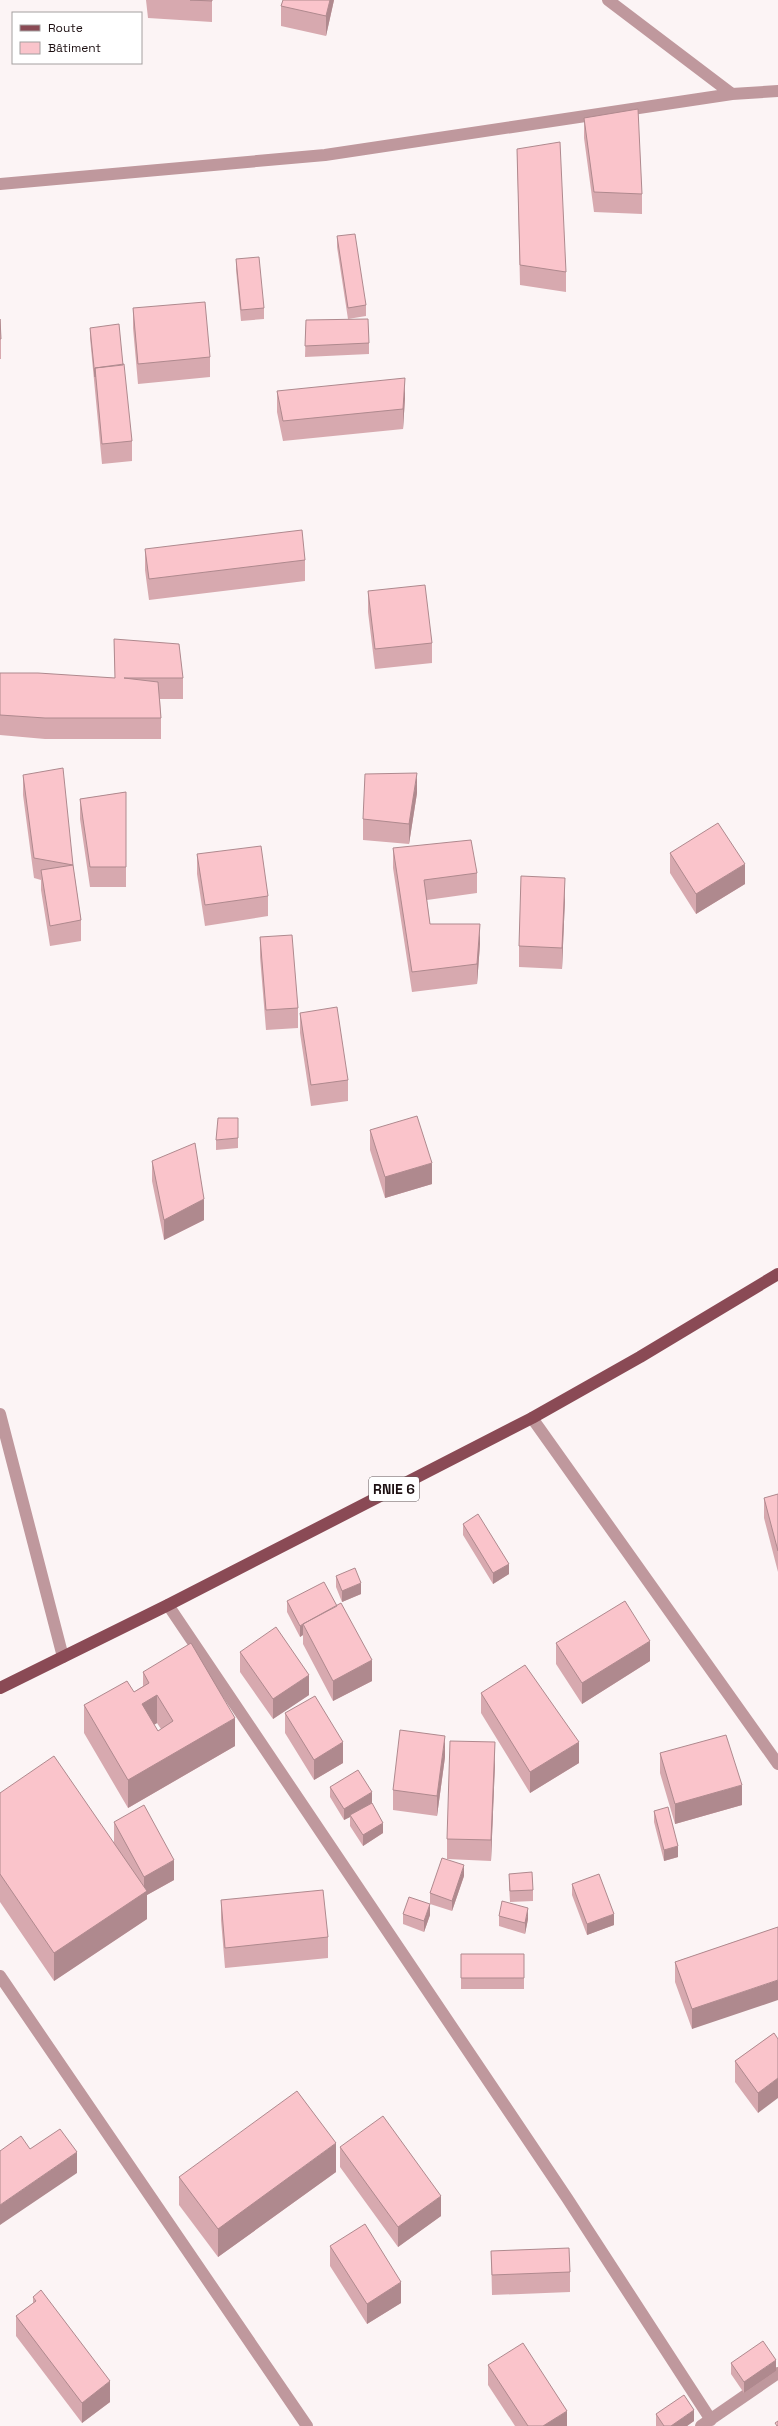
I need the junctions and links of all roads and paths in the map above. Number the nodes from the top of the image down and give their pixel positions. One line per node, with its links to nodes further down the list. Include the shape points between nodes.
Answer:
1 (608, 0): 3 (street)
2 (778, 91): 3 (street)
3 (732, 94): 4 (street, via 325,155)
4 (0, 184)
5 (778, 1274): 7 (main road, RNIE 6, via 640,1358)
6 (0, 1414): 8 (street)
7 (532, 1418): 9 (main road, RNIE 6); 12 (street)
8 (4, 1444): 10 (street)
9 (168, 1605): 10 (main road, RNIE 6); 15 (street, via 568,2198)
10 (63, 1657): 11 (main road, RNIE 6)
11 (0, 1688)
12 (778, 1764)
13 (0, 1976): 16 (street)
14 (778, 2373): 15 (street)
15 (706, 2423)
16 (307, 2426)

